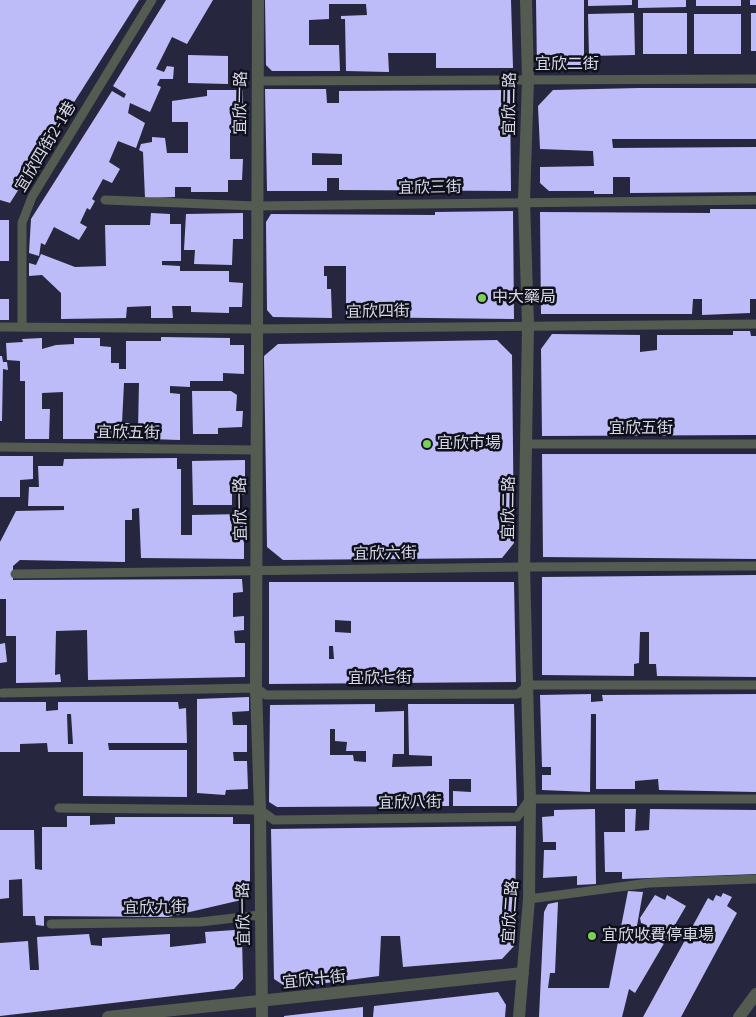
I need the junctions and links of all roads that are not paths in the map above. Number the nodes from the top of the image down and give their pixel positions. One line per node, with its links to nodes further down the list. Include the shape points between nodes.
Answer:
1 (152, 0): 13 (lane, 宜欣四街2-1巷, via 32,198 22,223)
2 (258, 0): 6 (street, 宜欣一路)
3 (526, 0): 5 (street, 宜欣二路)
4 (756, 79): 5 (lane, 宜欣二街)
5 (528, 80): 6 (lane, 宜欣二街); 9 (street, 宜欣二路)
6 (258, 82): 10 (street, 宜欣一路)
7 (105, 200): 10 (lane, 宜欣三街)
8 (756, 200): 9 (lane, 宜欣三街)
9 (524, 201): 10 (lane, 宜欣三街); 12 (street, 宜欣二路)
10 (256, 206): 15 (street, 宜欣一路)
11 (756, 324): 12 (lane, 宜欣四街)
12 (528, 325): 15 (lane, 宜欣四街); 16 (street, 宜欣二路)
13 (22, 326): 14 (lane, 宜欣四街); 15 (lane, 宜欣四街)
14 (0, 327)
15 (256, 329): 19 (street, 宜欣一路)
16 (526, 444): 17 (lane, 宜欣五街); 21 (street, 宜欣二路)
17 (756, 444)
18 (0, 447): 19 (lane, 宜欣五街)
19 (256, 450): 22 (street, 宜欣一路)
20 (756, 566): 21 (lane, 宜欣六街)
21 (524, 567): 22 (lane, 宜欣六街); 24 (street, 宜欣二路)
22 (258, 570): 23 (lane, 宜欣六街); 26 (street, 宜欣一路)
23 (15, 574)
24 (528, 685): 25 (lane, 宜欣七街); 26 (lane, 宜欣七街, via 518,694 266,694); 28 (street, 宜欣二路)
25 (756, 685)
26 (256, 688): 27 (lane, 宜欣七街); 31 (street, 宜欣一路)
27 (2, 693)
28 (530, 799): 29 (lane); 31 (lane, 宜欣八街, via 518,817 274,820); 33 (street, 宜欣二路)
29 (756, 799)
30 (59, 808): 31 (lane, 宜欣八街)
31 (260, 810): 34 (street, 宜欣一路)
32 (756, 879): 33 (lane, via 649,883)
33 (529, 899): 36 (street, 宜欣二路)
34 (260, 915): 35 (lane, 宜欣九街, via 200,922); 38 (street, 宜欣一路)
35 (51, 924)
36 (523, 973): 38 (street, 宜欣十街); 41 (street, 宜欣二路)
37 (756, 994): 42 (street)
38 (262, 1002): 39 (street, 宜欣十街); 40 (street, 宜欣一路)
39 (108, 1017)
40 (262, 1017)
41 (519, 1017)
42 (739, 1017)

